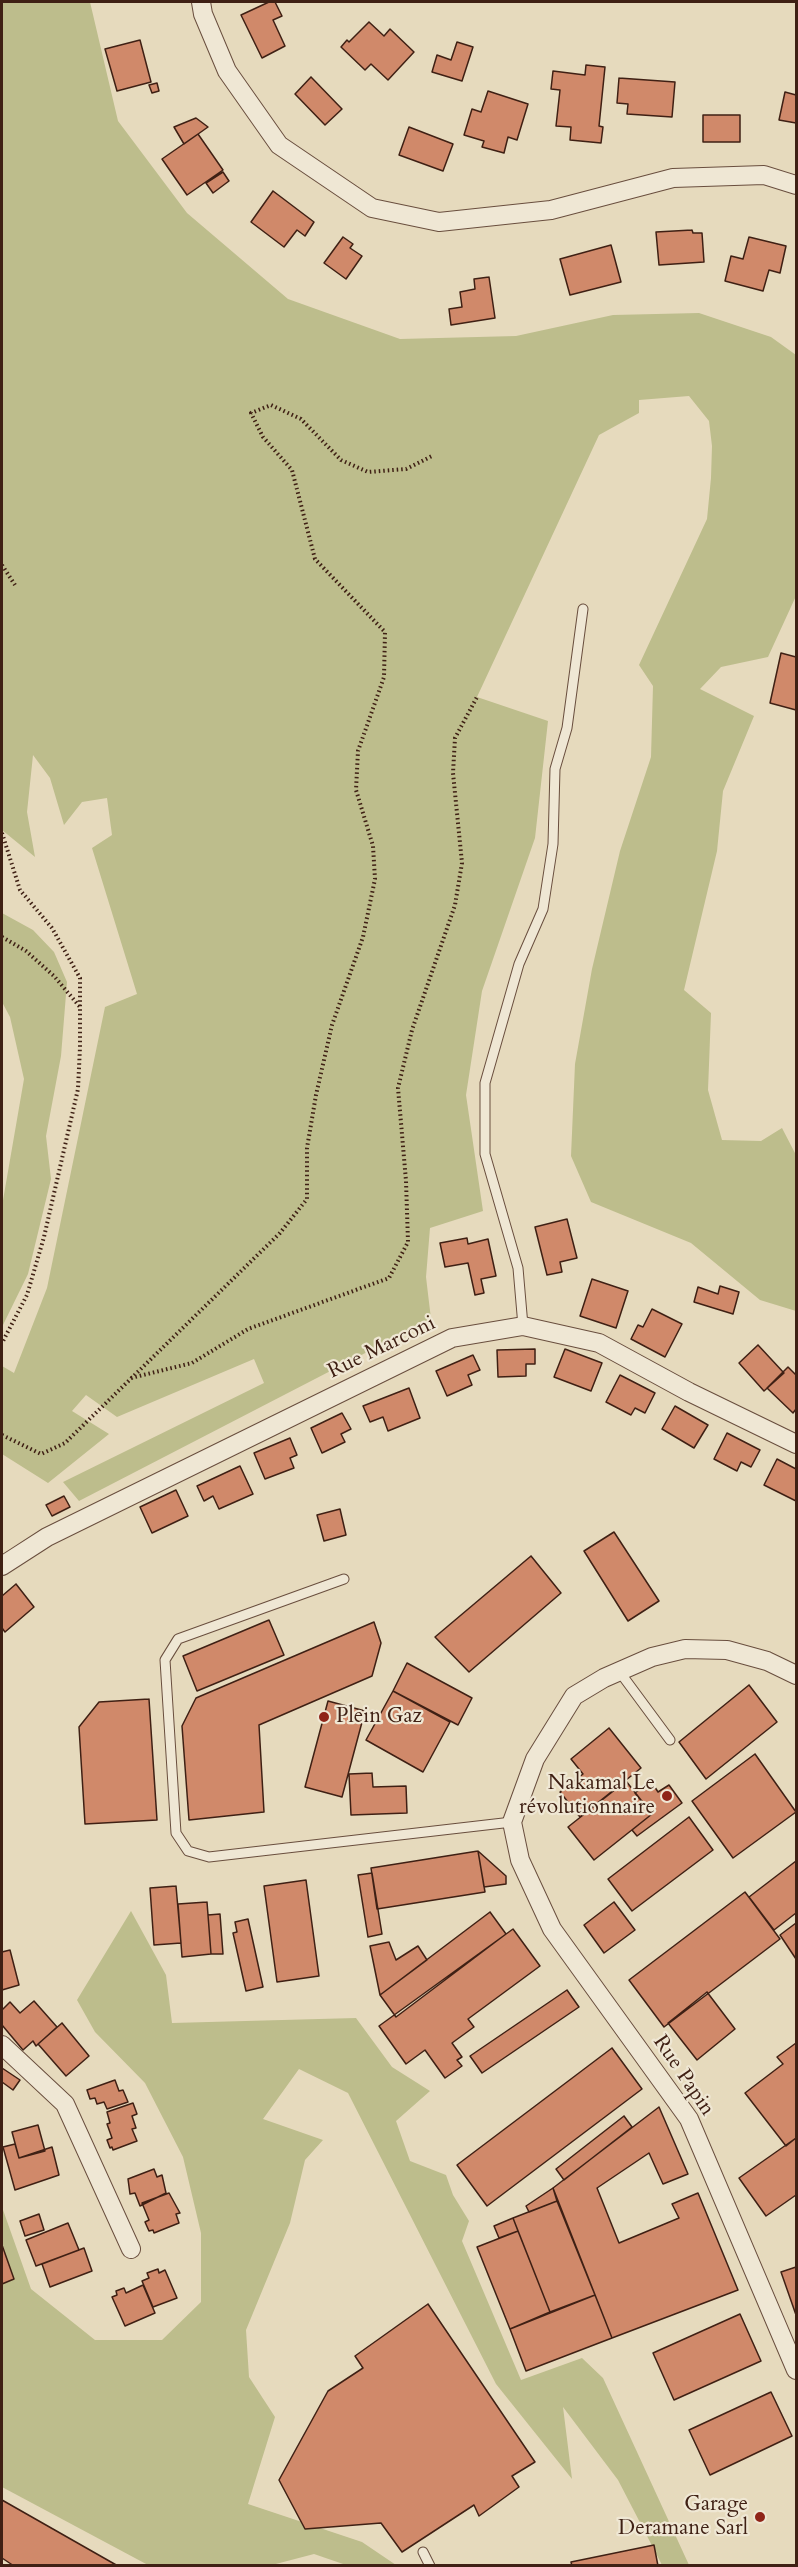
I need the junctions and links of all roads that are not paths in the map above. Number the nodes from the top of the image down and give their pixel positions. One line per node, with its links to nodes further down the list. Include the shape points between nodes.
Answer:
1 (201, 2): 2 (street, via 227,71 279,145 372,208 439,222 551,210 673,178 764,175)
2 (796, 185)
3 (584, 609): 4 (lane, via 567,728 555,769 553,844 543,909 519,964 485,1083 485,1154 518,1268)
4 (523, 1326): 5 (street, Rue Marconi, via 599,1343); 6 (street, Rue Marconi, via 452,1338 48,1537)
5 (796, 1444)
6 (2, 1566)
7 (344, 1579): 11 (lane, via 178,1639 165,1660 176,1833 188,1851 209,1857)
8 (619, 1671): 9 (street, via 685,1649 728,1650 767,1661); 10 (lane); 11 (street, via 574,1696 536,1759)
9 (796, 1675)
10 (670, 1740)
11 (512, 1821): 14 (street, Rue Papin, via 520,1860 552,1929 689,2119)
12 (2, 2045): 13 (street, via 65,2104)
13 (131, 2249)
14 (796, 2370)
15 (423, 2552): 16 (lane)
16 (430, 2565)

